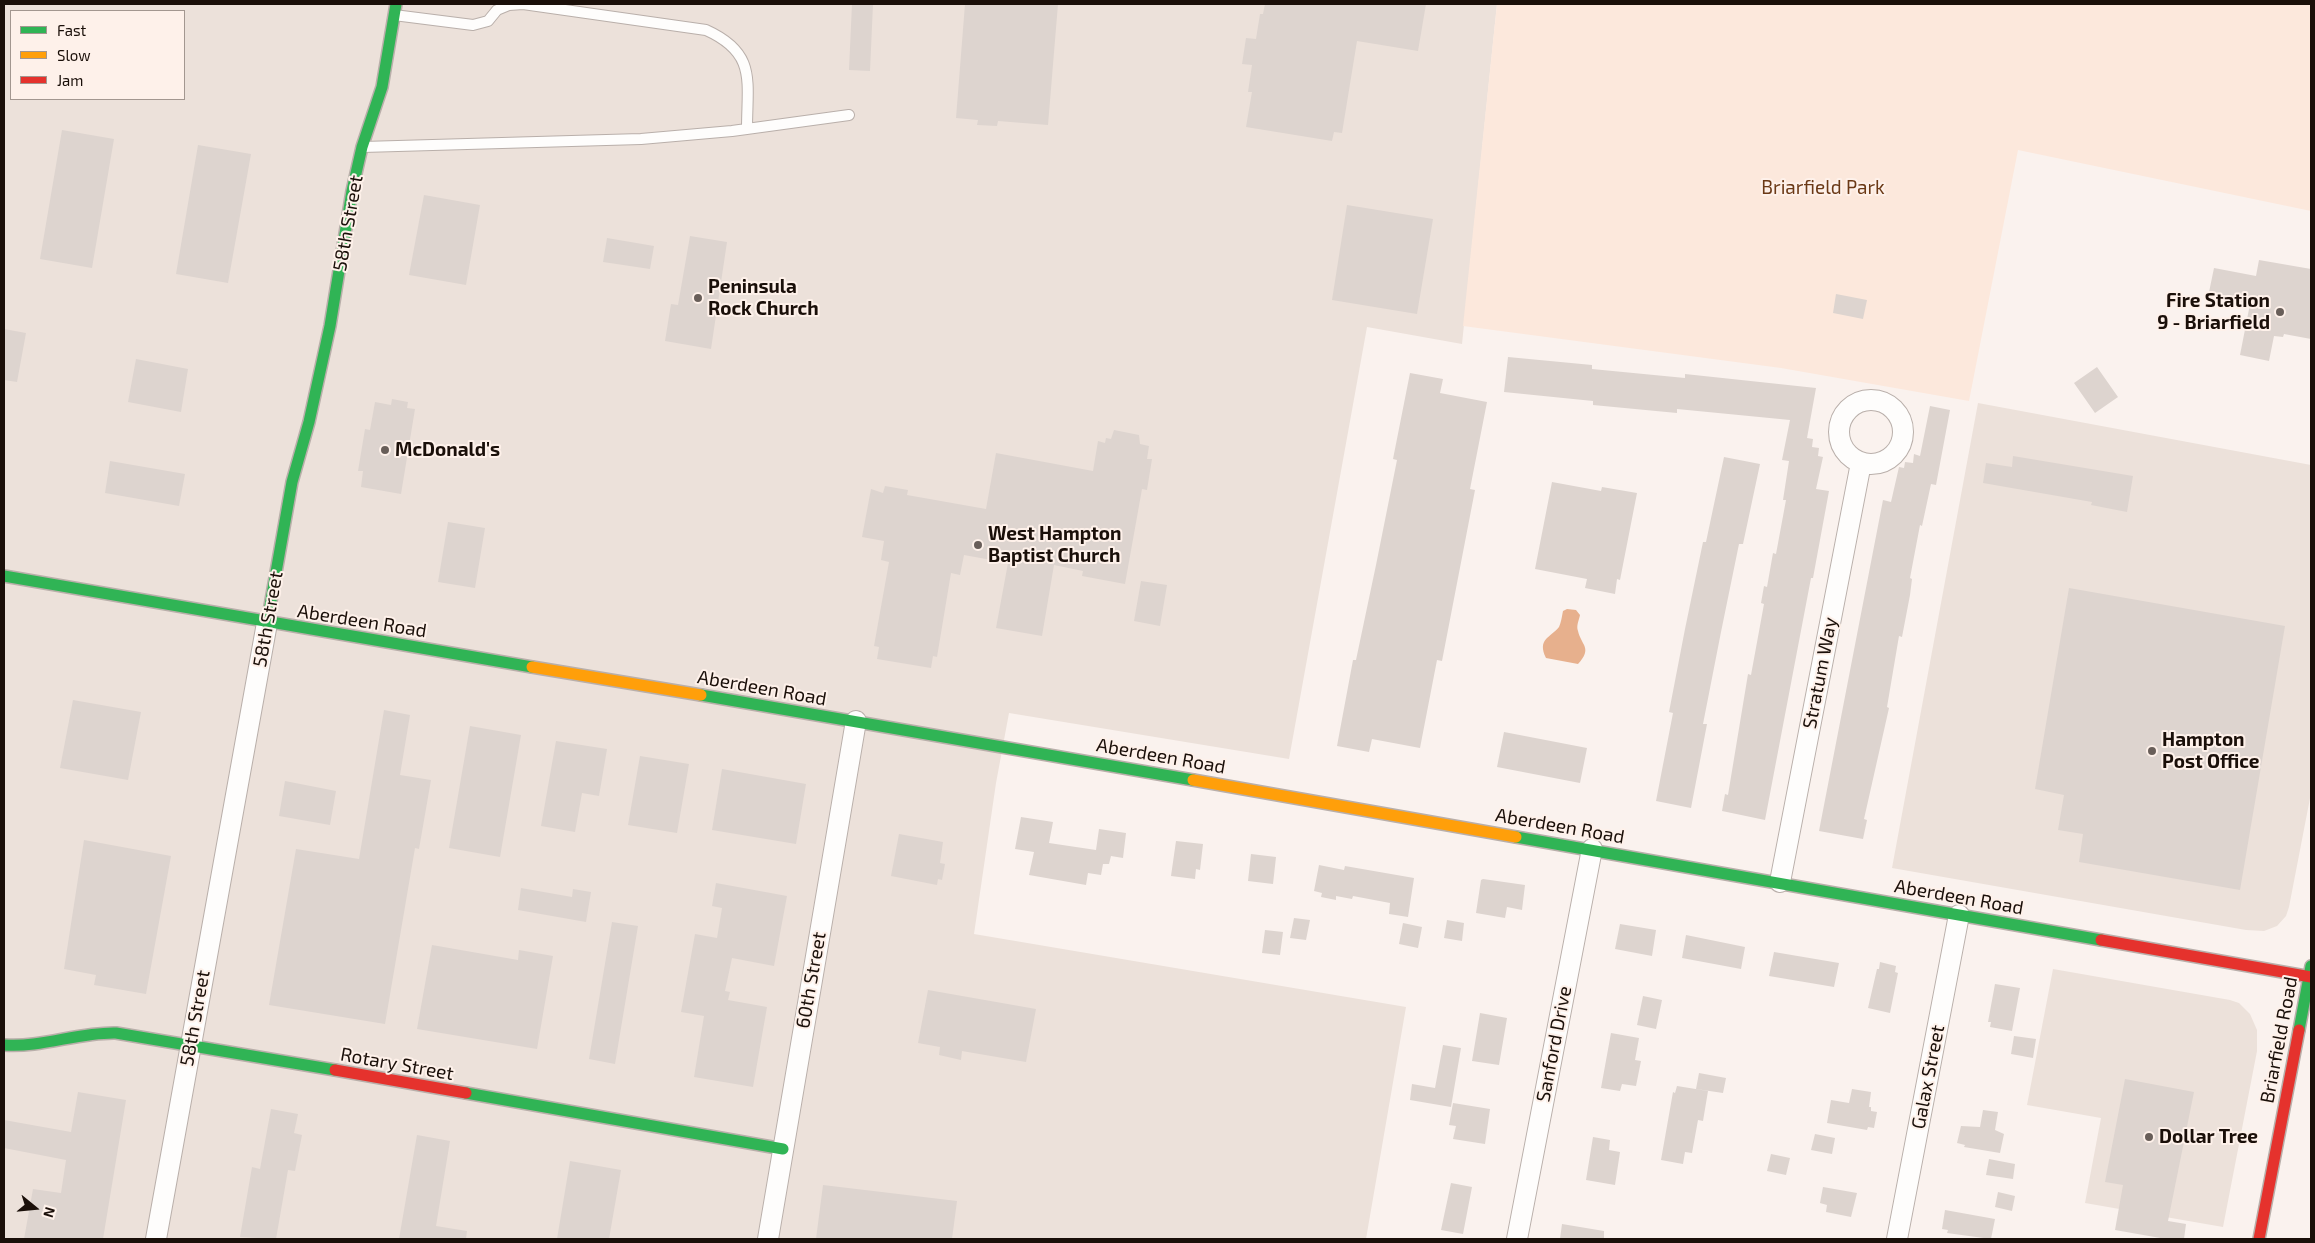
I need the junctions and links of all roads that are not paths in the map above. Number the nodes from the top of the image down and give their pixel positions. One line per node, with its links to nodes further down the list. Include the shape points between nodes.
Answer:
1 (395, 9): 3 (lane, via 474,25 488,21 497,10 523,4 706,30 730,44 743,59 747,77); 4 (main road, 58th Street, via 382,88)
2 (849, 115): 3 (lane)
3 (747, 129): 4 (lane, via 641,139)
4 (362, 147): 7 (main road, 58th Street, via 330,326 292,482)
5 (1861, 463): 10 (street, Stratum Way)
6 (4, 576): 7 (main road, Aberdeen Road)
7 (267, 623): 8 (main road, Aberdeen Road); 14 (street, 58th Street)
8 (856, 721): 9 (main road, Aberdeen Road); 15 (street, 60th Street)
9 (1592, 849): 10 (main road, Aberdeen Road); 18 (street, Sanford Drive)
10 (1780, 882): 11 (main road, Aberdeen Road)
11 (1959, 915): 12 (main road, Aberdeen Road); 19 (street, Galax Street)
12 (2311, 973): 20 (main road, Briarfield Road)
13 (4, 1045): 14 (main road, Rotary Street, via 14,1047 105,1033)
14 (190, 1045): 15 (main road, Rotary Street); 16 (street, 58th Street)
15 (783, 1149): 17 (street, 60th Street)
16 (156, 1239)
17 (768, 1239)
18 (1517, 1239)
19 (1897, 1239)
20 (2259, 1239)

